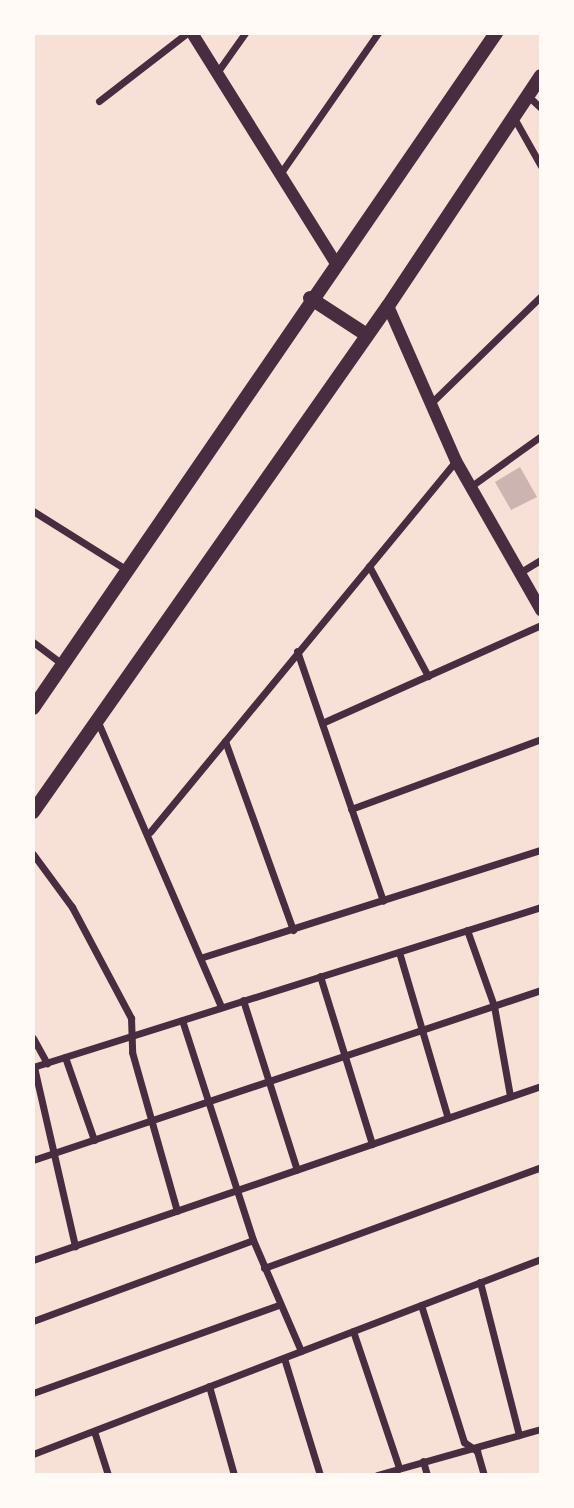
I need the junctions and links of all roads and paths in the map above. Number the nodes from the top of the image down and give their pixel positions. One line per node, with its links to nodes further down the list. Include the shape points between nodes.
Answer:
1 (189, 33): 5 (street); 8 (street)
2 (245, 33): 5 (street)
3 (378, 33): 12 (street)
4 (496, 33): 13 (main road)
5 (216, 74): 12 (street)
6 (541, 76): 7 (main road)
7 (527, 96): 9 (street); 10 (main road)
8 (99, 100)
9 (541, 108)
10 (513, 116): 11 (street); 16 (main road)
11 (541, 166)
12 (278, 178): 13 (street)
13 (335, 262): 15 (main road)
14 (541, 296): 18 (street)
15 (310, 298): 17 (main road); 25 (main road)
16 (388, 306): 17 (main road); 18 (street)
17 (367, 335): 34 (main road)
18 (429, 405): 20 (street)
19 (541, 436): 21 (street)
20 (456, 461): 21 (street); 24 (street)
21 (470, 487): 26 (street)
22 (33, 511): 25 (street)
23 (541, 560): 26 (street)
24 (369, 566): 30 (street); 32 (street)
25 (127, 570): 31 (main road)
26 (519, 573): 27 (street)
27 (541, 610)
28 (541, 625): 32 (street)
29 (33, 642): 31 (street)
30 (297, 651): 35 (street); 37 (street)
31 (63, 664): 33 (main road)
32 (428, 676): 35 (street)
33 (33, 708)
34 (97, 720): 39 (main road); 40 (street)
35 (322, 723): 38 (street)
36 (541, 739): 38 (street)
37 (225, 741): 40 (street); 45 (street)
38 (351, 809): 43 (street)
39 (33, 812)
40 (150, 832): 48 (street)
41 (541, 850): 43 (street)
42 (33, 854): 56 (street, via 104,961 131,1018)
43 (383, 901): 45 (street)
44 (541, 907): 46 (street)
45 (293, 930): 48 (street)
46 (467, 930): 47 (street); 52 (street)
47 (399, 952): 49 (street); 55 (street)
48 (203, 957): 53 (street)
49 (320, 976): 51 (street); 58 (street)
50 (541, 990): 52 (street)
51 (243, 1000): 53 (street); 62 (street)
52 (494, 1006): 55 (street); 64 (street)
53 (222, 1007): 54 (street)
54 (182, 1020): 56 (street); 65 (street)
55 (422, 1030): 58 (street); 66 (street)
56 (131, 1037): 59 (street); 67 (street)
57 (33, 1038): 60 (street)
58 (345, 1056): 62 (street); 69 (street)
59 (65, 1057): 60 (street); 68 (street)
60 (47, 1063): 61 (street)
61 (33, 1067): 70 (street)
62 (269, 1081): 65 (street); 73 (street)
63 (541, 1086): 64 (street)
64 (510, 1096): 66 (street)
65 (208, 1102): 67 (street); 74 (street)
66 (447, 1118): 69 (street)
67 (152, 1121): 68 (street); 75 (street)
68 (94, 1140): 70 (street)
69 (372, 1144): 73 (street)
70 (54, 1153): 71 (street); 77 (street)
71 (33, 1160)
72 (541, 1167): 80 (street)
73 (297, 1170): 74 (street)
74 (236, 1191): 75 (street); 76 (street)
75 (177, 1211): 77 (street)
76 (253, 1240): 80 (street); 84 (street)
77 (75, 1246): 79 (street)
78 (541, 1259): 81 (street)
79 (33, 1260)
80 (264, 1268): 82 (street)
81 (480, 1282): 83 (street); 92 (street)
82 (279, 1305): 86 (street); 89 (street)
83 (421, 1305): 85 (street); 93 (street, via 464,1442)
84 (33, 1321)
85 (353, 1331): 86 (street); 96 (street)
86 (301, 1351): 87 (street)
87 (284, 1357): 88 (street); 99 (street)
88 (209, 1387): 91 (street); 98 (street)
89 (33, 1393)
90 (541, 1429): 92 (street)
91 (94, 1431): 94 (street); 97 (street)
92 (519, 1435): 93 (street)
93 (472, 1447): 95 (street); 102 (street)
94 (33, 1454)
95 (423, 1461): 96 (street); 101 (street)
96 (399, 1468): 100 (street)
97 (108, 1475)
98 (234, 1475)
99 (320, 1475)
100 (377, 1475)
101 (427, 1475)
102 (484, 1475)

